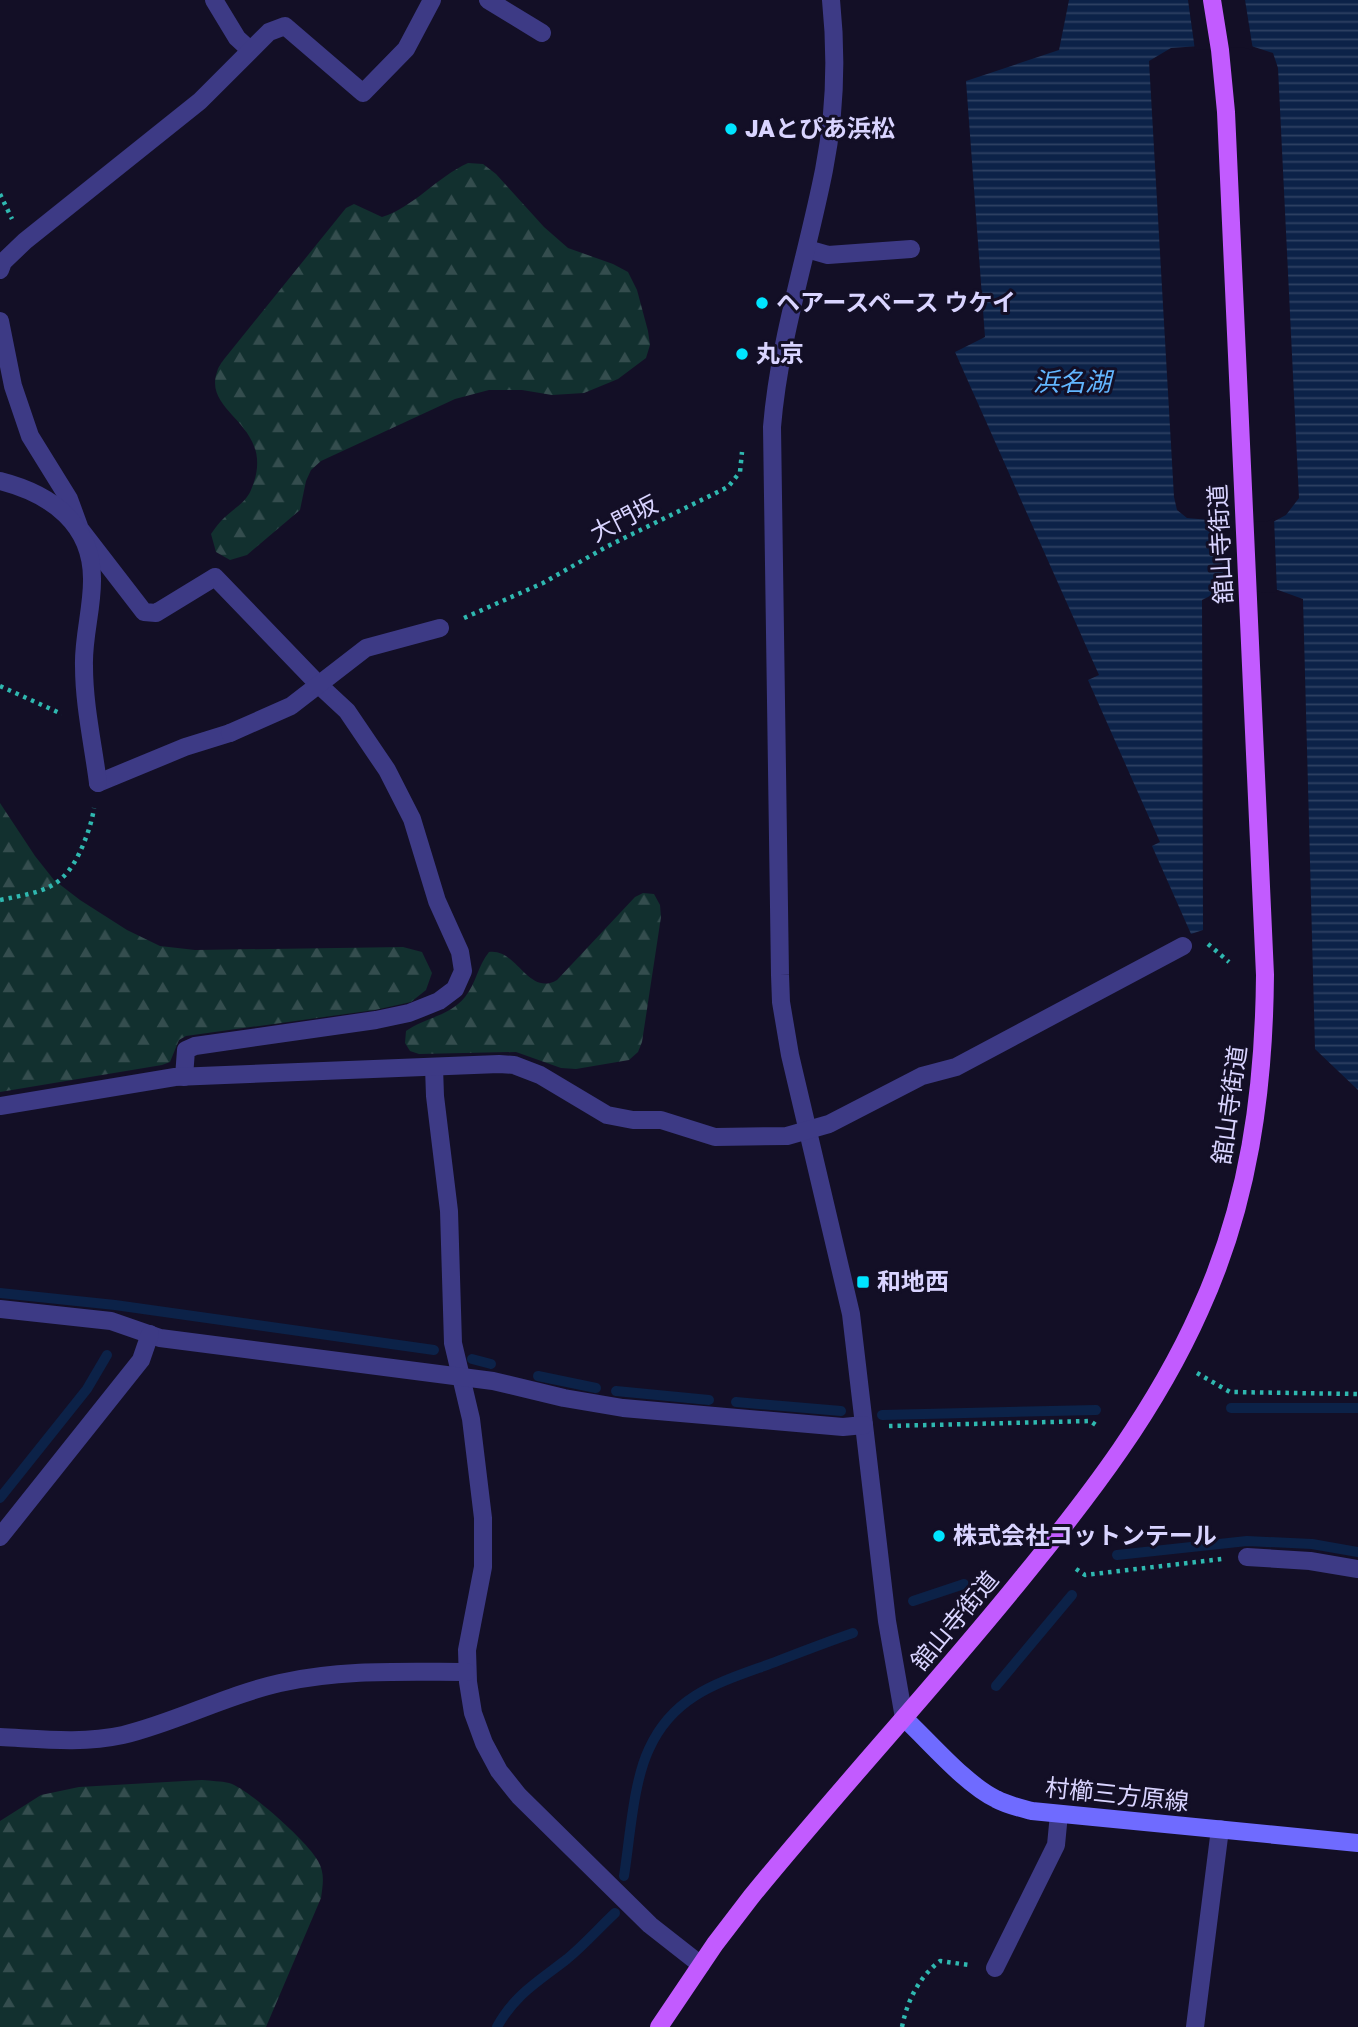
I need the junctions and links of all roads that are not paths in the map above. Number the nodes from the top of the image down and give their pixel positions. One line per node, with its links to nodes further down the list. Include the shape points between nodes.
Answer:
1 (214, 0): 7 (street, via 237,38)
2 (432, 0): 7 (street, via 406,50 363,93 285,26 269,32)
3 (488, 0): 6 (street)
4 (831, 0): 8 (street, via 835,70 831,125)
5 (1212, 0): 29 (main road, 舘山寺街道, via 1227,126 1265,975 1265,1032 1252,1145 1239,1201 1201,1309 1145,1414 1092,1491)
6 (542, 33)
7 (250, 50): 10 (street, via 201,101 18,246)
8 (807, 249): 9 (street, via 828,255); 20 (street, via 775,393 771,461 781,1002)
9 (911, 249)
10 (0, 270)
11 (0, 321): 13 (street, via 20,412 42,459 69,499)
12 (0, 481): 13 (street, via 40,494)
13 (80, 529): 15 (street, via 144,612 156,613 215,577); 15 (street, via 93,580 83,665 98,782 230,733 291,706)
14 (440, 628): 15 (street, via 366,648)
15 (319, 685): 18 (street, via 347,711 397,786 437,901 460,951 463,971 455,989 409,1013 195,1046 186,1050)
16 (1183, 946): 20 (street, via 956,1067 922,1076 829,1124)
17 (433, 1067): 18 (street); 20 (street, via 514,1065 540,1075 607,1115 660,1120 715,1137 787,1136); 23 (street, via 449,1211 453,1343)
18 (184, 1077): 19 (street)
19 (0, 1106)
20 (808, 1130): 24 (street, via 847,1294)
21 (0, 1309): 22 (street, via 111,1321)
22 (150, 1334): 23 (street); 25 (street, via 142,1360)
23 (460, 1376): 24 (street, via 623,1408); 28 (street, via 471,1419 484,1543)
24 (865, 1427): 29 (street, via 887,1621)
25 (0, 1536)
26 (1247, 1557): 27 (street)
27 (1358, 1569)
28 (467, 1672): 30 (street, via 320,1676 241,1693 123,1735 71,1740); 34 (street, via 473,1713 499,1771 650,1925)
29 (904, 1718): 31 (main road, 村櫛三方原線, via 994,1798 1032,1811); 34 (main road, 舘山寺街道, via 788,1852)
30 (0, 1737)
31 (1059, 1814): 32 (main road, 村櫛三方原線); 35 (street, via 1056,1845)
32 (1220, 1829): 33 (main road, 村櫛三方原線); 37 (street)
33 (1358, 1843)
34 (701, 1965): 36 (main road, 舘山寺街道)
35 (995, 1968)
36 (659, 2027)
37 (1195, 2027)

